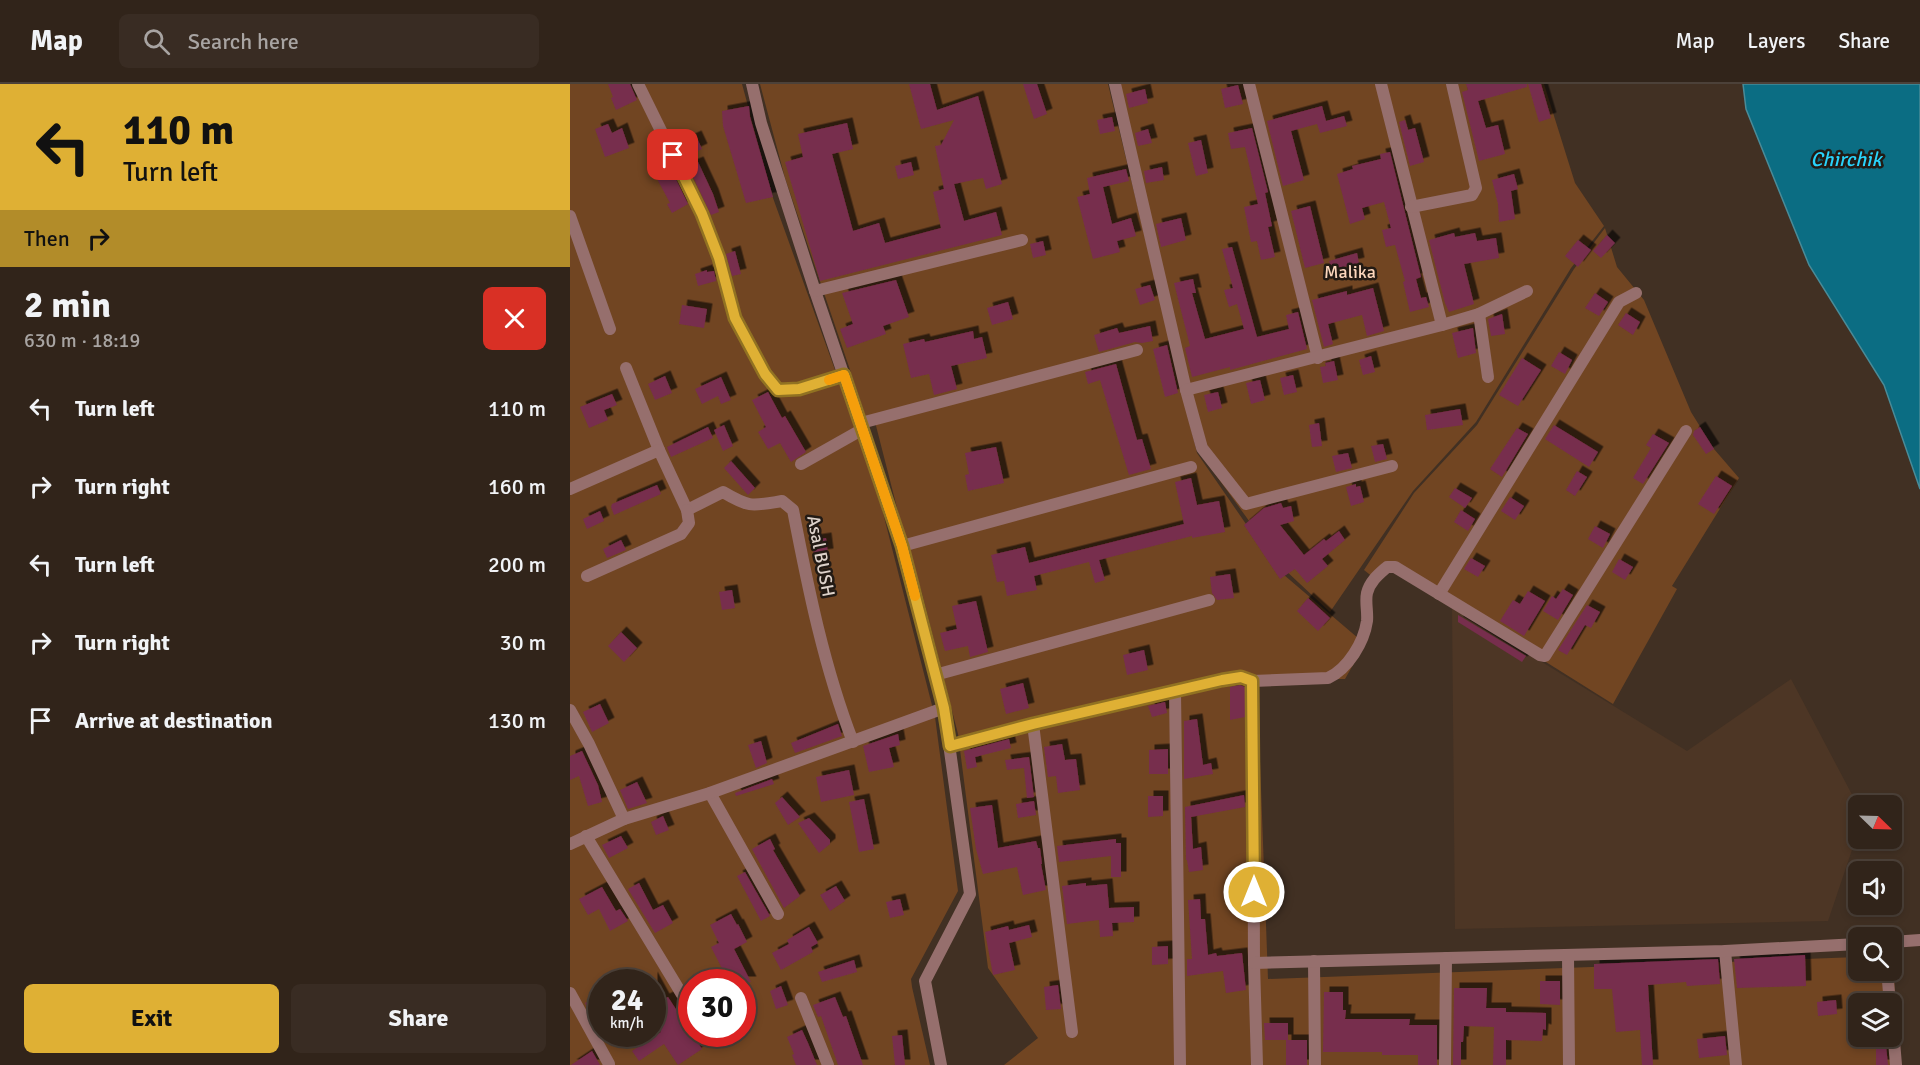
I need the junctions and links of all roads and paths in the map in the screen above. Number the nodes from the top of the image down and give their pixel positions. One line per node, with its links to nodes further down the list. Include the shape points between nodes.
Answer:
1 (638, 84): 19 (street, via 702,214 735,318 765,374 778,390 799,389)
2 (752, 84): 10 (street)
3 (1115, 84): 21 (street)
4 (1249, 84): 17 (street)
5 (1381, 84): 7 (street)
6 (1452, 84): 7 (street, via 1476,188 1472,195)
7 (1411, 207): 14 (street)
8 (570, 216): 15 (street)
9 (1022, 240): 10 (street)
10 (815, 291): 19 (street)
11 (1527, 291): 13 (street)
12 (1636, 293): 32 (street, via 1619,302)
13 (1479, 314): 14 (street); 20 (street)
14 (1442, 325): 17 (street)
15 (610, 329)
16 (1137, 350): 22 (street)
17 (1318, 358): 21 (street)
18 (626, 368): 24 (street)
19 (844, 375): 22 (street)
20 (1488, 377)
21 (1186, 390): 26 (street, via 1202,448 1246,504)
22 (862, 426): 25 (street); 30 (street)
23 (1686, 431): 32 (street, via 1545,656)
24 (659, 450): 28 (street); 29 (street)
25 (801, 465)
26 (1392, 466)
27 (1191, 467): 30 (street)
28 (570, 489)
29 (687, 510): 31 (street, via 689,523 681,534); 40 (street, Asal BUSH, via 723,492 743,504 782,501 793,510 811,600)
30 (902, 546): 34 (street)
31 (587, 576)
32 (1439, 594): 35 (street, via 1395,567 1387,567 1374,578 1367,593 1367,622 1353,654 1337,674 1328,678)
33 (1209, 600): 34 (street)
34 (935, 675): 37 (street)
35 (1252, 681): 36 (street, via 1241,677); 54 (street)
36 (1175, 692): 39 (street); 63 (street)
37 (944, 708): 40 (street); 41 (street)
38 (570, 710): 43 (street)
39 (1033, 724): 41 (street); 58 (street)
40 (853, 742): 42 (street)
41 (950, 746): 62 (street, via 970,894 925,981)
42 (710, 793): 43 (street); 46 (street)
43 (624, 819): 44 (street)
44 (586, 836): 45 (street); 55 (street)
45 (570, 844)
46 (778, 914)
47 (1920, 940): 48 (street)
48 (1902, 941)
49 (1848, 944): 50 (street)
50 (1725, 951): 51 (street); 68 (street)
51 (1568, 955): 52 (street); 67 (street)
52 (1446, 958): 53 (street); 66 (street)
53 (1314, 961): 54 (street); 65 (street)
54 (1254, 963): 64 (street)
55 (678, 988)
56 (570, 993): 60 (street)
57 (801, 998): 61 (street)
58 (1072, 1032)
59 (1894, 1047): 69 (street)
60 (609, 1064)
61 (828, 1065)
62 (940, 1065)
63 (1180, 1065)
64 (1257, 1065)
65 (1315, 1065)
66 (1445, 1065)
67 (1569, 1065)
68 (1736, 1065)
69 (1896, 1065)

